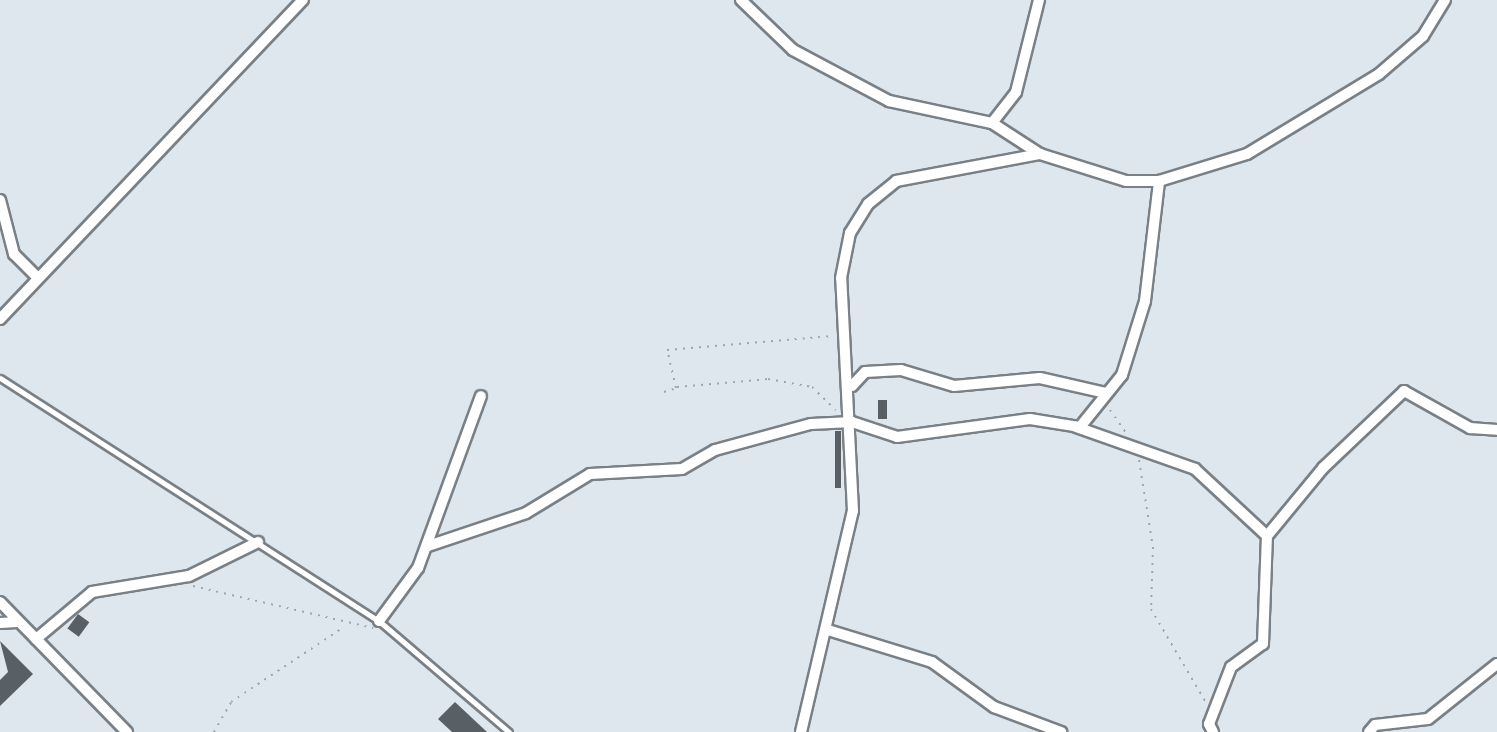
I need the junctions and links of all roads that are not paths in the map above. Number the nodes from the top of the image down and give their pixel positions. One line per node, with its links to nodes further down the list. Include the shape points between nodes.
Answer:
1 (303, 0): 9 (street)
2 (741, 0): 5 (street, via 793,50 876,95)
3 (1039, 0): 5 (street, via 1016,92)
4 (1445, 0): 7 (street, via 1423,36 1379,74 1247,154)
5 (992, 123): 6 (street)
6 (1040, 154): 7 (street, via 1126,181); 12 (street, via 916,173 875,198 844,253)
7 (1159, 181): 13 (street, via 1145,301 1122,375)
8 (0, 200): 9 (street, via 14,254)
9 (38, 278): 10 (street)
10 (2, 313)
11 (0, 378): 19 (lane)
12 (852, 386): 13 (street, via 865,372 901,370 954,386 1040,378); 15 (street)
13 (1106, 393): 16 (street)
14 (481, 396): 20 (street)
15 (852, 418): 16 (street, via 897,437 1030,419); 20 (street, via 761,435 682,469 590,474 526,513); 25 (street, via 853,511)
16 (1076, 427): 18 (street, via 1195,469)
17 (1497, 430): 18 (street, via 1470,428 1404,391 1323,468)
18 (1267, 536): 32 (street, via 1263,644 1231,667 1212,717)
19 (258, 542): 22 (lane); 26 (street, via 189,576 92,592)
20 (428, 546): 22 (street)
21 (0, 602): 23 (street)
22 (379, 621): 29 (lane, via 458,681)
23 (17, 622): 24 (street); 26 (street)
24 (0, 623)
25 (828, 630): 30 (street); 31 (street, via 932,662 994,707)
26 (36, 639): 28 (street)
27 (1497, 664): 33 (street, via 1428,719 1375,725)
28 (127, 732)
29 (509, 732)
30 (801, 732)
31 (1061, 732)
32 (1213, 732)
33 (1369, 732)

